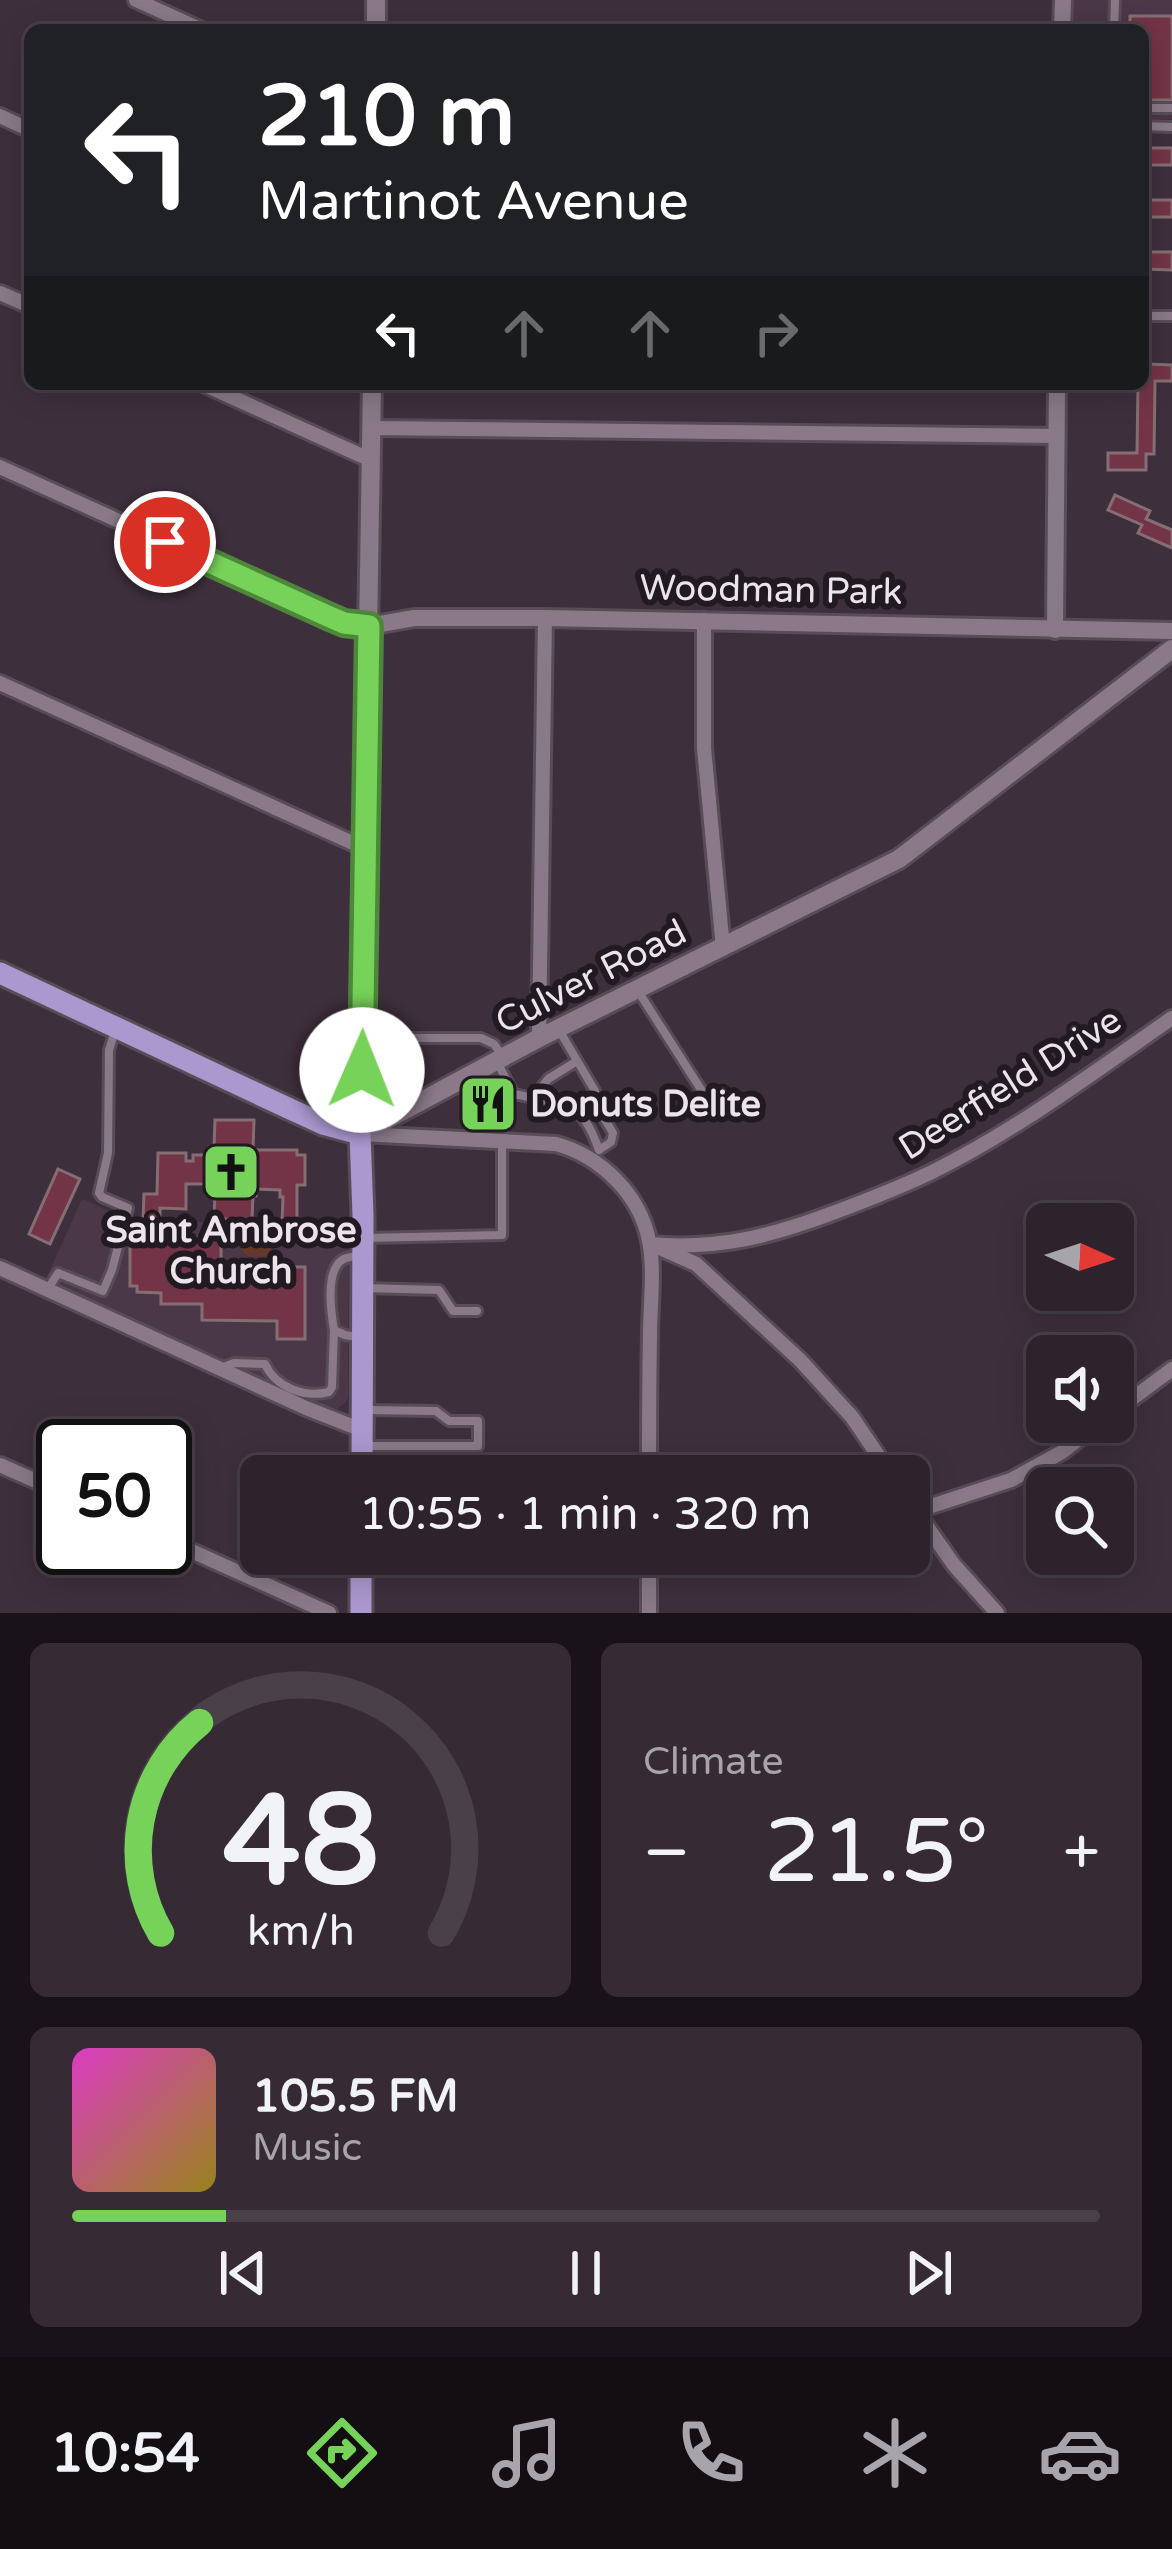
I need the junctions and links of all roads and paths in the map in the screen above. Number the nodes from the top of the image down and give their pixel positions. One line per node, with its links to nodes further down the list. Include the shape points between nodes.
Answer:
1 (136, 0): 2 (street)
2 (189, 24)
3 (215, 390): 8 (street)
4 (371, 390): 6 (main road)
5 (1058, 390): 7 (street)
6 (371, 428): 7 (street); 8 (main road)
7 (1057, 436): 13 (street)
8 (371, 460): 12 (main road)
9 (0, 466): 12 (street, via 330,617)
10 (544, 618): 11 (street, Woodman Park); 12 (street, Woodman Park); 25 (street)
11 (704, 620): 13 (street, Woodman Park); 18 (street, via 704,748)
12 (369, 626): 17 (main road)
13 (1055, 630): 14 (street, Woodman Park)
14 (1172, 631)
15 (1172, 649): 18 (main road, Culver Road, via 899,860)
16 (0, 683): 17 (street)
17 (366, 849): 24 (main road)
18 (723, 947): 20 (main road, Culver Road)
19 (0, 973): 22 (main road)
20 (638, 989): 23 (main road, Culver Road); 29 (lane)
21 (1172, 1018): 33 (street, Deerfield Drive, via 1039,1110 886,1193 725,1244)
22 (117, 1027): 30 (main road); 38 (lane, via 99,1193 128,1208)
23 (558, 1029): 25 (main road, Culver Road); 27 (lane)
24 (363, 1038): 26 (lane, via 482,1038); 30 (main road)
25 (539, 1038): 26 (main road, Culver Road)
26 (500, 1059): 28 (lane, via 514,1094); 30 (main road, Culver Road)
27 (577, 1061): 28 (lane); 32 (lane, via 613,1132)
28 (533, 1098): 32 (lane, via 578,1111)
29 (709, 1102)
30 (360, 1134): 31 (street); 34 (main road)
31 (502, 1139): 32 (street); 34 (lane, via 502,1235)
32 (598, 1156): 33 (street, via 636,1206)
33 (650, 1244): 50 (street); 51 (street, via 696,1264 785,1346 836,1396)
34 (363, 1246): 36 (main road); 41 (lane, via 334,1273)
35 (0, 1268): 37 (street)
36 (363, 1288): 40 (lane, via 439,1290 453,1311); 42 (main road)
37 (47, 1290): 38 (lane, via 62,1273); 39 (street)
38 (103, 1291): 39 (lane)
39 (94, 1311): 43 (street)
40 (476, 1311)
41 (334, 1330): 42 (lane); 46 (lane, via 329,1392)
42 (363, 1338): 47 (main road)
43 (220, 1369): 46 (street); 46 (lane, via 265,1364)
44 (1172, 1369): 45 (street)
45 (1134, 1397)
46 (306, 1401): 47 (street)
47 (362, 1429): 47 (lane, via 478,1445 478,1421 449,1421 436,1411); 49 (main road)
48 (1074, 1443): 54 (street, via 1011,1480)
49 (362, 1455)
50 (649, 1455)
51 (877, 1455)
52 (0, 1465): 53 (street)
53 (36, 1481)
54 (930, 1501)
55 (930, 1531): 62 (street)
56 (192, 1551): 59 (street)
57 (362, 1575): 60 (main road)
58 (649, 1575): 61 (street)
59 (329, 1613)
60 (361, 1613)
61 (649, 1613)
62 (997, 1613)

